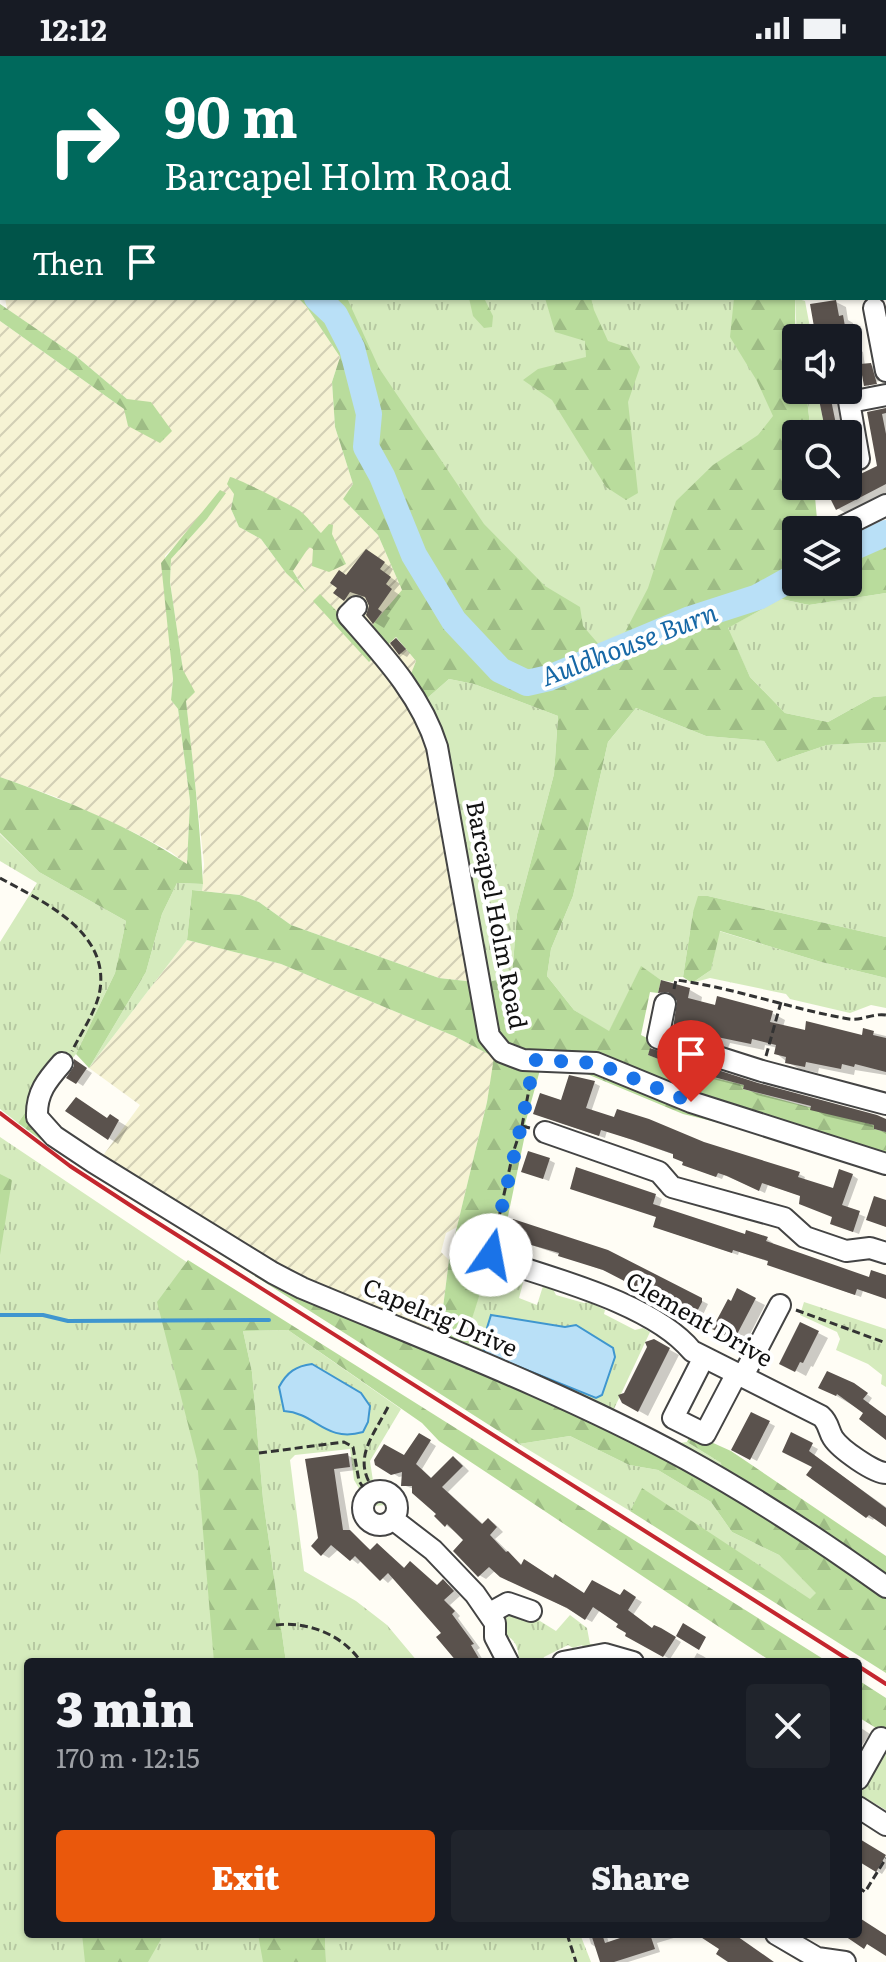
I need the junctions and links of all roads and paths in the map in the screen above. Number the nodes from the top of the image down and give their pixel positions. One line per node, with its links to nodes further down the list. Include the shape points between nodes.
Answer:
1 (879, 319): 2 (street)
2 (886, 371)
3 (886, 395): 4 (street)
4 (862, 396)
5 (886, 505): 6 (street)
6 (862, 517)
7 (356, 607): 12 (street, Barcapel Holm Road, via 348,615 429,720 489,1036 502,1052)
8 (0, 878): 13 (path, via 71,920 95,956 99,994)
9 (781, 1002): 10 (path, via 676,980 670,1004); 11 (path, via 853,1020); 14 (path)
10 (665, 1004): 14 (street, via 658,1038)
11 (886, 1015)
12 (534, 1060): 16 (path); 20 (street, Barcapel Holm Road, via 596,1063 691,1102)
13 (62, 1063): 33 (street, Capelrig Drive, via 45,1082 37,1117 54,1136 93,1162 283,1278 583,1408 686,1459)
14 (762, 1071): 15 (street)
15 (886, 1104)
16 (522, 1126): 17 (path); 22 (path, via 513,1153)
17 (545, 1132): 18 (street)
18 (572, 1141): 19 (street); 21 (street, via 659,1172 672,1187 784,1218 819,1242 846,1251 870,1248)
19 (564, 1162)
20 (886, 1164)
21 (886, 1253)
22 (499, 1259): 23 (street, Clement Drive)
23 (537, 1273): 24 (street); 27 (street, Clement Drive, via 598,1293 678,1334)
24 (530, 1293)
25 (780, 1305): 26 (path); 28 (street)
26 (886, 1343)
27 (704, 1357): 28 (street, Clement Drive); 28 (street, via 673,1418 705,1434)
28 (740, 1375): 31 (street, Clement Drive, via 821,1416 835,1442 877,1473)
29 (388, 1407): 32 (path, via 363,1455)
30 (259, 1453): 32 (path, via 344,1442 353,1447 359,1481)
31 (886, 1473)
32 (372, 1493): 35 (street, via 363,1505 365,1516 384,1526 394,1520 454,1569)
33 (886, 1587)
34 (531, 1611): 35 (street, via 508,1603)
35 (490, 1613): 38 (street)
36 (276, 1625): 37 (path, via 293,1623 325,1632)
37 (358, 1658)
38 (506, 1658)
39 (584, 1658): 40 (street)
40 (619, 1658)
41 (879, 1737): 42 (street)
42 (862, 1772)
43 (862, 1810): 44 (street)
44 (886, 1825)
45 (886, 1858): 46 (path)
46 (862, 1890)
47 (568, 1938): 49 (path)
48 (783, 1938): 50 (street, via 817,1958)
49 (576, 1962)
50 (845, 1962)

